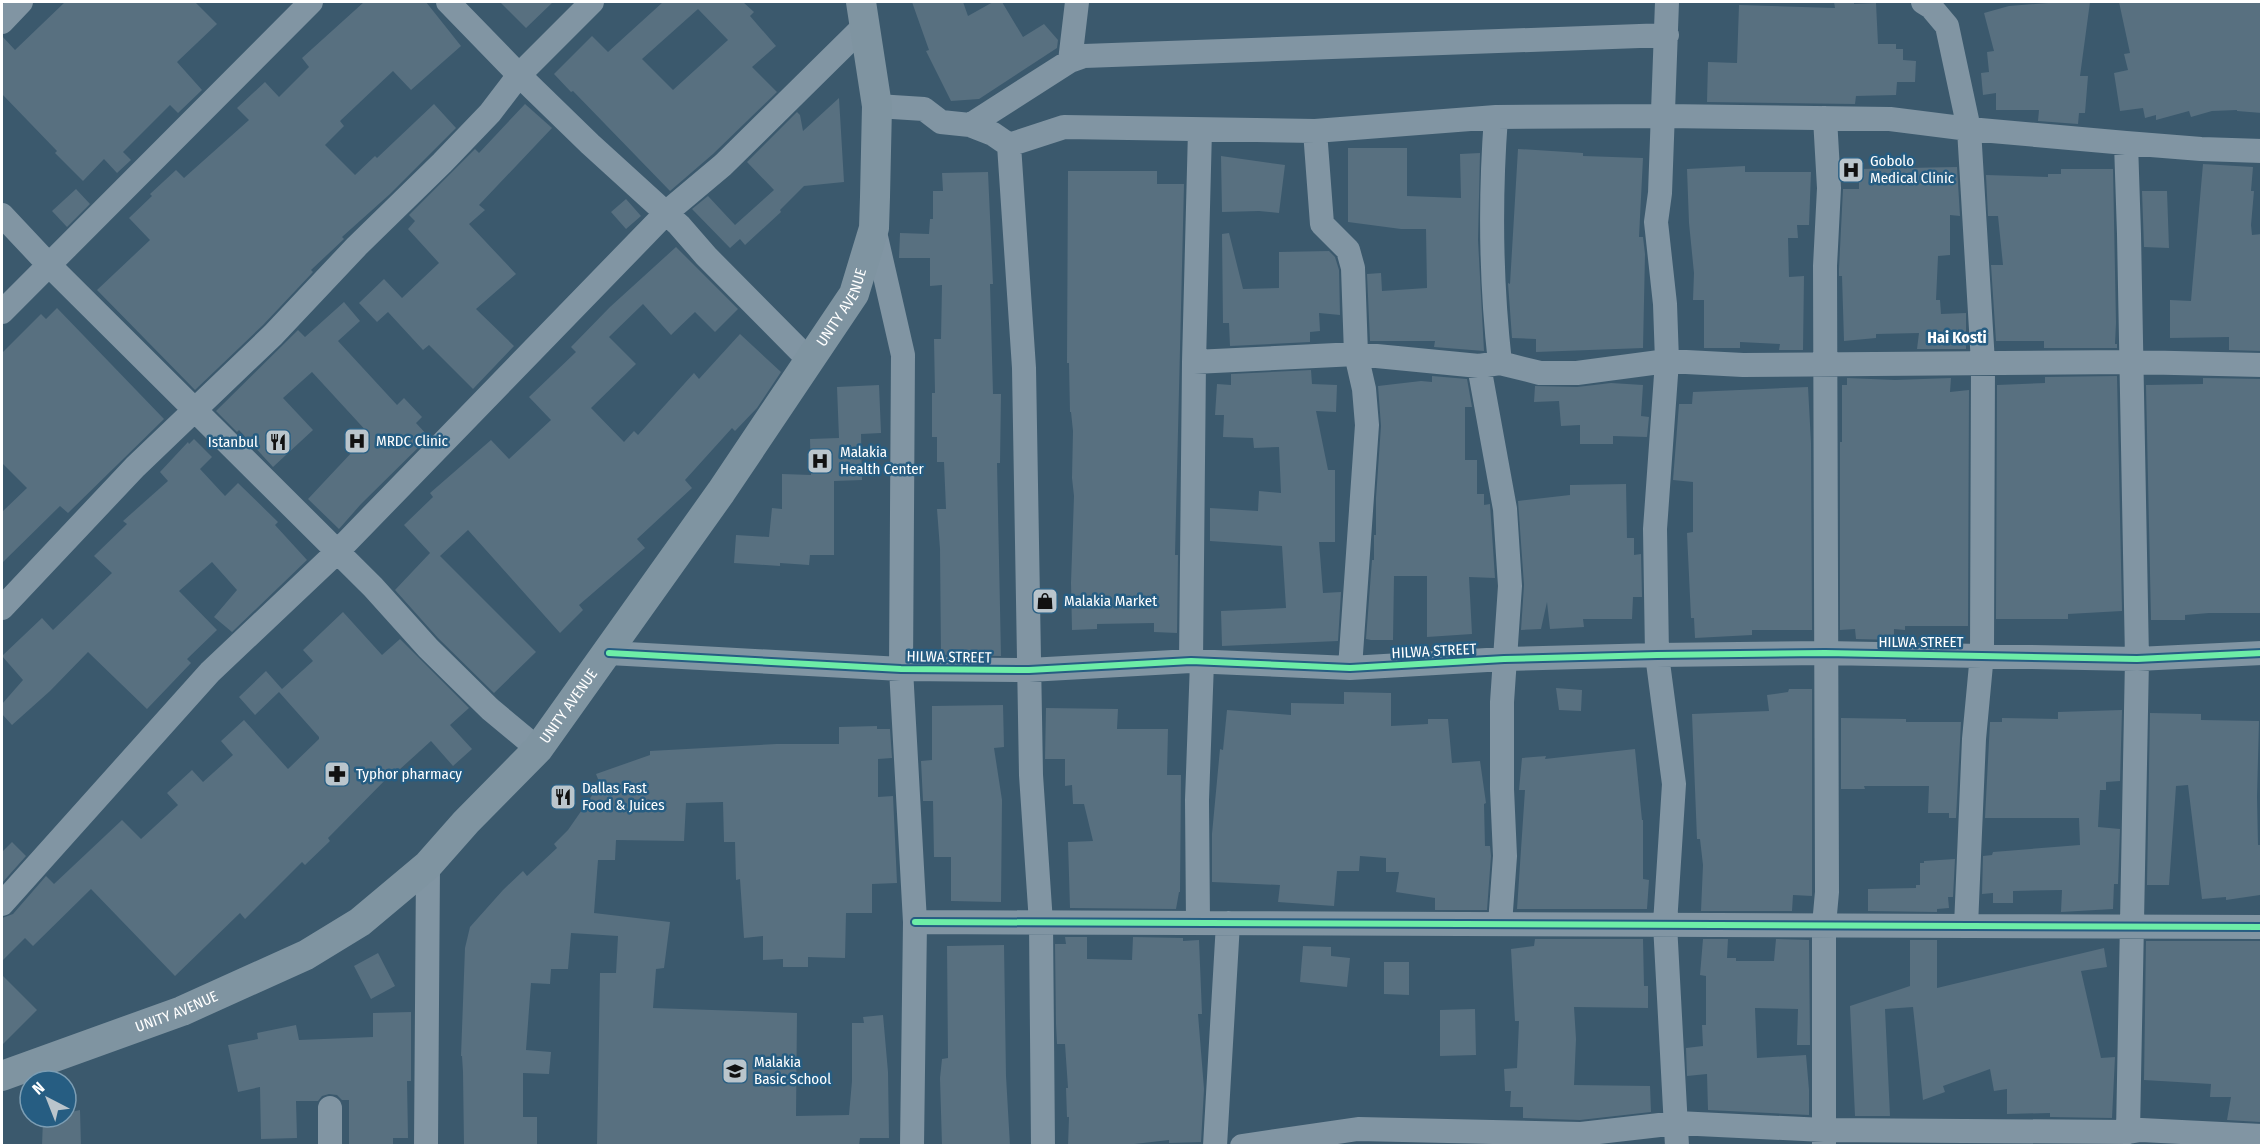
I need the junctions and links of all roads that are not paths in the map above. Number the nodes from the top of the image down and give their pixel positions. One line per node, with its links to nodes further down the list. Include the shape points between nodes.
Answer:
1 (21, 2): 9 (street)
2 (310, 2): 27 (street)
3 (448, 2): 12 (street)
4 (592, 2): 12 (street)
5 (1077, 2): 11 (street)
6 (1667, 2): 10 (street)
7 (1923, 2): 18 (street, via 1947,26)
8 (863, 14): 13 (main road, UNITY AVENUE); 24 (street, via 723,165)
9 (2, 22)
10 (1667, 34): 11 (street, via 1084,56); 14 (street)
11 (1070, 61): 17 (street)
12 (519, 75): 24 (street); 38 (street, via 441,163 273,335)
13 (877, 106): 17 (street, via 924,109 941,122); 26 (main road, UNITY AVENUE)
14 (1664, 116): 15 (street); 16 (street); 31 (street, via 1656,222)
15 (1496, 117): 20 (street); 35 (street, via 1495,315)
16 (1825, 118): 18 (street, via 1890,118); 36 (street, via 1829,188 1825,266)
17 (970, 125): 22 (street)
18 (1969, 129): 21 (street); 34 (street)
19 (1200, 130): 20 (street); 22 (street, via 1064,127); 32 (street)
20 (1315, 131): 29 (street, via 1322,224 1348,250 1353,268)
21 (2126, 143): 23 (street); 33 (street)
22 (1009, 145): 51 (street, via 1024,368)
23 (2262, 151)
24 (667, 212): 30 (street); 39 (street)
25 (2, 214): 27 (street)
26 (874, 228): 30 (main road, UNITY AVENUE, via 854,294); 50 (street, via 903,355)
27 (48, 264): 28 (street); 38 (street)
28 (2, 312)
29 (1356, 354): 32 (street); 35 (street); 49 (street, via 1367,425)
30 (809, 360): 41 (main road, UNITY AVENUE)
31 (1667, 361): 35 (street, via 1577,374 1540,373); 36 (street); 45 (street, via 1655,529)
32 (1194, 362): 48 (street)
33 (2131, 362): 34 (street); 37 (street); 46 (street)
34 (1983, 363): 36 (street); 44 (street)
35 (1489, 364): 47 (street, via 1510,586)
36 (1827, 364): 42 (street)
37 (2262, 365)
38 (194, 409): 39 (street); 40 (street)
39 (337, 552): 52 (street, via 490,709); 54 (street, via 210,672)
40 (2, 608)
41 (609, 653): 50 (street, HILWA STREET); 52 (main road, UNITY AVENUE)
42 (1825, 653): 44 (street, HILWA STREET); 45 (street, HILWA STREET); 61 (street)
43 (2262, 653): 46 (street, HILWA STREET)
44 (1982, 654): 46 (street, HILWA STREET); 62 (street)
45 (1657, 655): 47 (street, HILWA STREET); 60 (street, via 1674,784)
46 (2137, 658): 63 (street)
47 (1504, 659): 49 (street, HILWA STREET); 59 (street, via 1505,856)
48 (1197, 661): 49 (street, HILWA STREET); 51 (street, HILWA STREET); 57 (street)
49 (1350, 668)
50 (902, 669): 51 (street, HILWA STREET); 55 (street)
51 (1029, 670): 56 (street, via 1031,776)
52 (538, 749): 53 (main road, UNITY AVENUE)
53 (428, 865): 65 (main road, UNITY AVENUE, via 360,922 306,955 182,1011); 75 (street)
54 (2, 904)
55 (915, 922): 56 (street); 76 (street)
56 (1041, 922): 57 (street); 77 (street)
57 (1198, 923): 58 (street)
58 (1228, 923): 59 (street); 78 (street)
59 (1500, 924): 60 (street)
60 (1665, 924): 61 (street); 67 (street)
61 (1824, 925): 62 (street); 71 (street)
62 (1966, 926): 63 (street)
63 (2132, 927): 64 (street); 68 (street)
64 (2262, 927)
65 (2, 1076)
66 (330, 1108): 74 (street)
67 (1677, 1134): 71 (street); 73 (street)
68 (2135, 1136): 69 (street); 72 (street)
69 (2262, 1136)
70 (1358, 1137): 73 (street); 79 (street)
71 (1824, 1138): 72 (street)
72 (1980, 1138)
73 (1509, 1139)
74 (330, 1146)
75 (426, 1146)
76 (912, 1146)
77 (1043, 1146)
78 (1215, 1146)
79 (1242, 1146)

